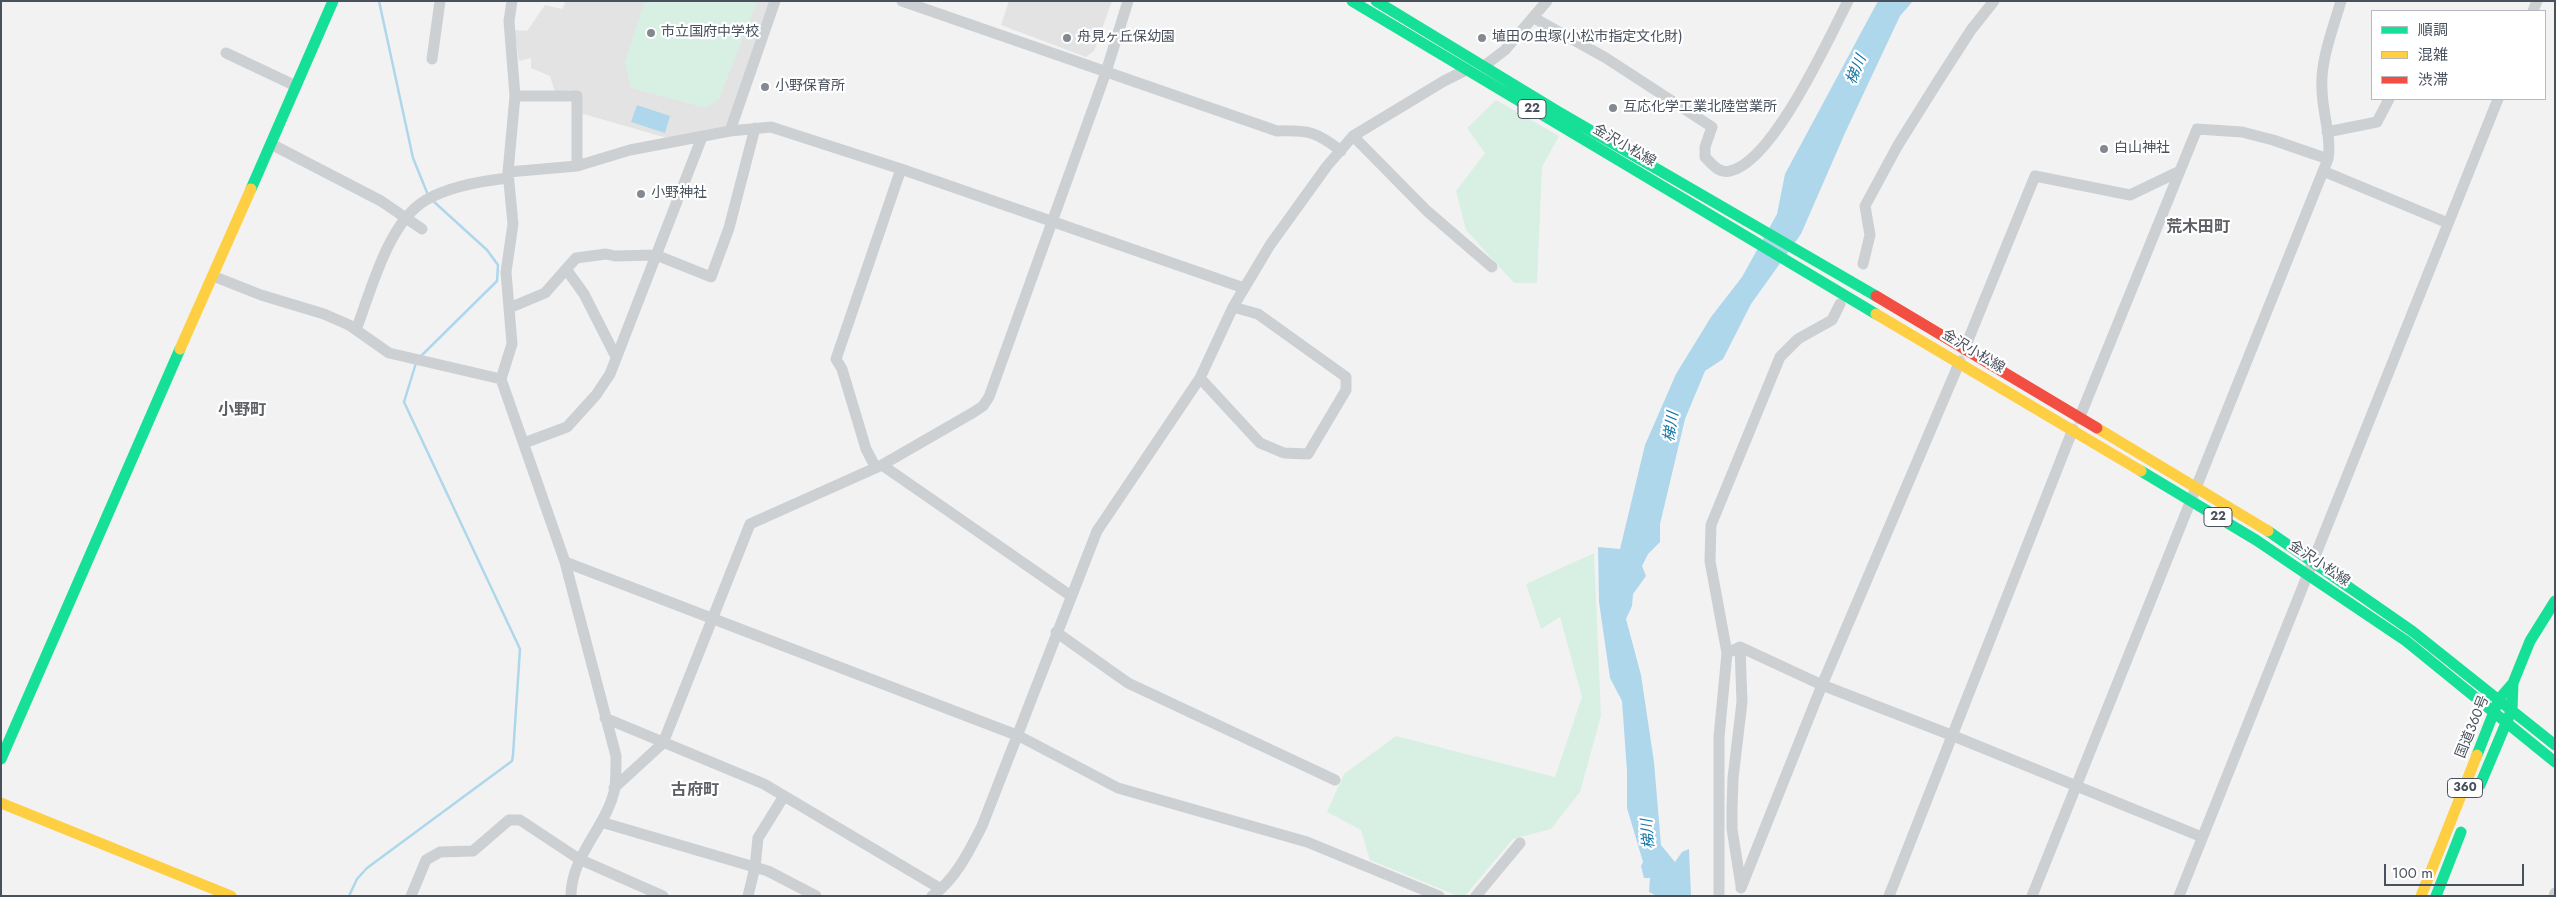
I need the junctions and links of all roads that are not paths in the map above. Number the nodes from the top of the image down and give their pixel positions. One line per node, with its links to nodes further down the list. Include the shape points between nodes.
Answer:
1 (334, 1): 19 (main road)
2 (440, 1): 15 (street)
3 (512, 1): 20 (street, via 509,20)
4 (775, 1): 24 (street)
5 (902, 1): 18 (street)
6 (1128, 1): 18 (street)
7 (1352, 1): 17 (main road, 金沢小松線 / 22)
8 (1376, 1): 16 (main road, 金沢小松線 / 22)
9 (1547, 1): 13 (street)
10 (1848, 1): 13 (street, via 1785,119 1765,145 1743,165 1729,172 1716,169 1705,157 1712,127 1606,58)
11 (1994, 1): 41 (street, via 1940,78 1865,206 1870,236)
12 (2341, 1): 25 (street, via 2321,87)
13 (1534, 18): 16 (street, via 1505,50)
14 (226, 53): 19 (street)
15 (432, 60)
16 (1484, 66): 50 (main road, 金沢小松線 / 22)
17 (1466, 70): 26 (street); 52 (main road, 金沢小松線 / 22)
18 (1106, 72): 29 (street, via 1278,131 1304,130 1320,134); 37 (street)
19 (296, 86): 28 (main road)
20 (515, 96): 31 (street, via 577,96); 35 (street)
21 (2388, 100): 25 (street, via 2377,122)
22 (2498, 100): 38 (street)
23 (755, 128): 24 (street); 32 (street, via 771,127); 40 (street, via 729,228 711,277)
24 (730, 131): 27 (street)
25 (2327, 132): 30 (street)
26 (1352, 136): 29 (street); 42 (street, via 1427,211)
27 (702, 138): 31 (street, via 630,150); 40 (street)
28 (271, 144): 36 (street); 44 (main road)
29 (1341, 151): 45 (street, via 1276,237)
30 (2328, 159): 33 (street); 34 (street, via 2242,132 2197,129)
31 (577, 166): 35 (street)
32 (901, 169): 37 (street); 57 (street, via 836,359 866,448)
33 (2323, 171): 38 (street); 58 (street)
34 (2178, 172): 50 (street, via 2130,195 2035,176); 55 (street)
35 (508, 175): 36 (street, via 431,198); 48 (street, via 513,224 506,272)
36 (408, 217): 39 (street); 49 (street, via 394,235)
37 (1050, 221): 45 (street); 57 (street, via 989,397 983,406)
38 (2448, 223): 60 (street)
39 (422, 229)
40 (656, 255): 43 (street, via 606,254 576,258); 51 (street)
41 (1863, 264)
42 (1492, 267)
43 (566, 269): 48 (street, via 545,293); 51 (street, via 584,294)
44 (213, 276): 49 (street, via 324,314); 80 (main road)
45 (1244, 288): 47 (street)
46 (1840, 304): 68 (street, via 1832,320 1798,339 1780,357 1710,525 1710,561)
47 (1233, 307): 53 (street); 53 (street, via 1258,314 1332,366 1346,377 1346,390 1308,454 1284,453 1260,443)
48 (509, 308): 54 (street, via 512,344)
49 (356, 330): 54 (street, via 389,353)
50 (1964, 350): 55 (main road, 金沢小松線 / 22)
51 (616, 357): 56 (street, via 610,374 596,395 567,427)
52 (1960, 361): 55 (main road, 金沢小松線 / 22); 70 (street)
53 (1200, 378): 63 (street, via 1097,531)
54 (501, 379): 56 (street)
55 (2076, 424): 58 (main road, 金沢小松線 / 22); 59 (main road, 金沢小松線 / 22); 76 (street)
56 (524, 443): 61 (street)
57 (879, 467): 63 (street); 65 (street, via 750,524)
58 (2197, 489): 59 (street); 60 (main road, 金沢小松線 / 22)
59 (2191, 500): 62 (main road, 金沢小松線 / 22); 83 (street)
60 (2313, 561): 62 (street); 71 (main road, 金沢小松線 / 22, via 2412,631)
61 (565, 562): 65 (street); 74 (street)
62 (2308, 576): 73 (main road, 金沢小松線 / 22, via 2406,641); 90 (street)
63 (1071, 596): 66 (street)
64 (2555, 601): 69 (main road, 国道360号 / 360, via 2530,641)
65 (713, 619): 77 (street); 78 (street)
66 (1056, 632): 77 (street); 82 (street, via 1128,683)
67 (1740, 646): 68 (street); 70 (street); 95 (street, via 1742,702 1733,778 1732,829)
68 (1727, 653): 104 (street, via 1719,736)
69 (2512, 683): 71 (main road, 国道360号 / 360); 72 (main road, 国道360号 / 360)
70 (1822, 685): 76 (street); 95 (street)
71 (2499, 699): 72 (main road, 金沢小松線 / 22); 73 (main road, 国道360号 / 360)
72 (2512, 709): 75 (main road, 国道360号 / 360); 79 (main road, 金沢小松線 / 22)
73 (2494, 712): 75 (main road, 金沢小松線 / 22); 108 (main road, 国道360号 / 360)
74 (605, 718): 78 (street); 84 (street, via 616,756)
75 (2506, 722): 81 (main road, 金沢小松線 / 22); 86 (main road, 国道360号 / 360)
76 (1952, 735): 83 (street); 105 (street)
77 (1019, 736): 94 (street, via 982,826 962,863); 102 (street, via 1118,788 1307,842)
78 (663, 743): 84 (street); 85 (street, via 733,770)
79 (2555, 745)
80 (1, 759)
81 (2555, 762)
82 (1335, 780)
83 (2076, 786): 90 (street); 106 (street)
84 (614, 788): 89 (street)
85 (784, 796): 93 (street, via 758,838); 94 (street)
86 (2475, 797)
87 (1, 804): 96 (main road)
88 (2466, 819): 109 (main road)
89 (601, 822): 92 (street); 93 (street)
90 (2202, 837): 107 (street)
91 (1520, 844): 103 (street)
92 (579, 859): 97 (street, via 520,820 509,820 473,851 440,852 426,860); 98 (street, via 571,883); 99 (street)
93 (755, 868): 100 (street); 101 (street, via 768,871)
94 (936, 892)
95 (1741, 892)
96 (231, 896)
97 (411, 896)
98 (571, 896)
99 (663, 896)
100 (748, 896)
101 (816, 896)
102 (1438, 896)
103 (1476, 896)
104 (1720, 896)
105 (1889, 896)
106 (2032, 896)
107 (2179, 896)
108 (2421, 896)
109 (2436, 896)

